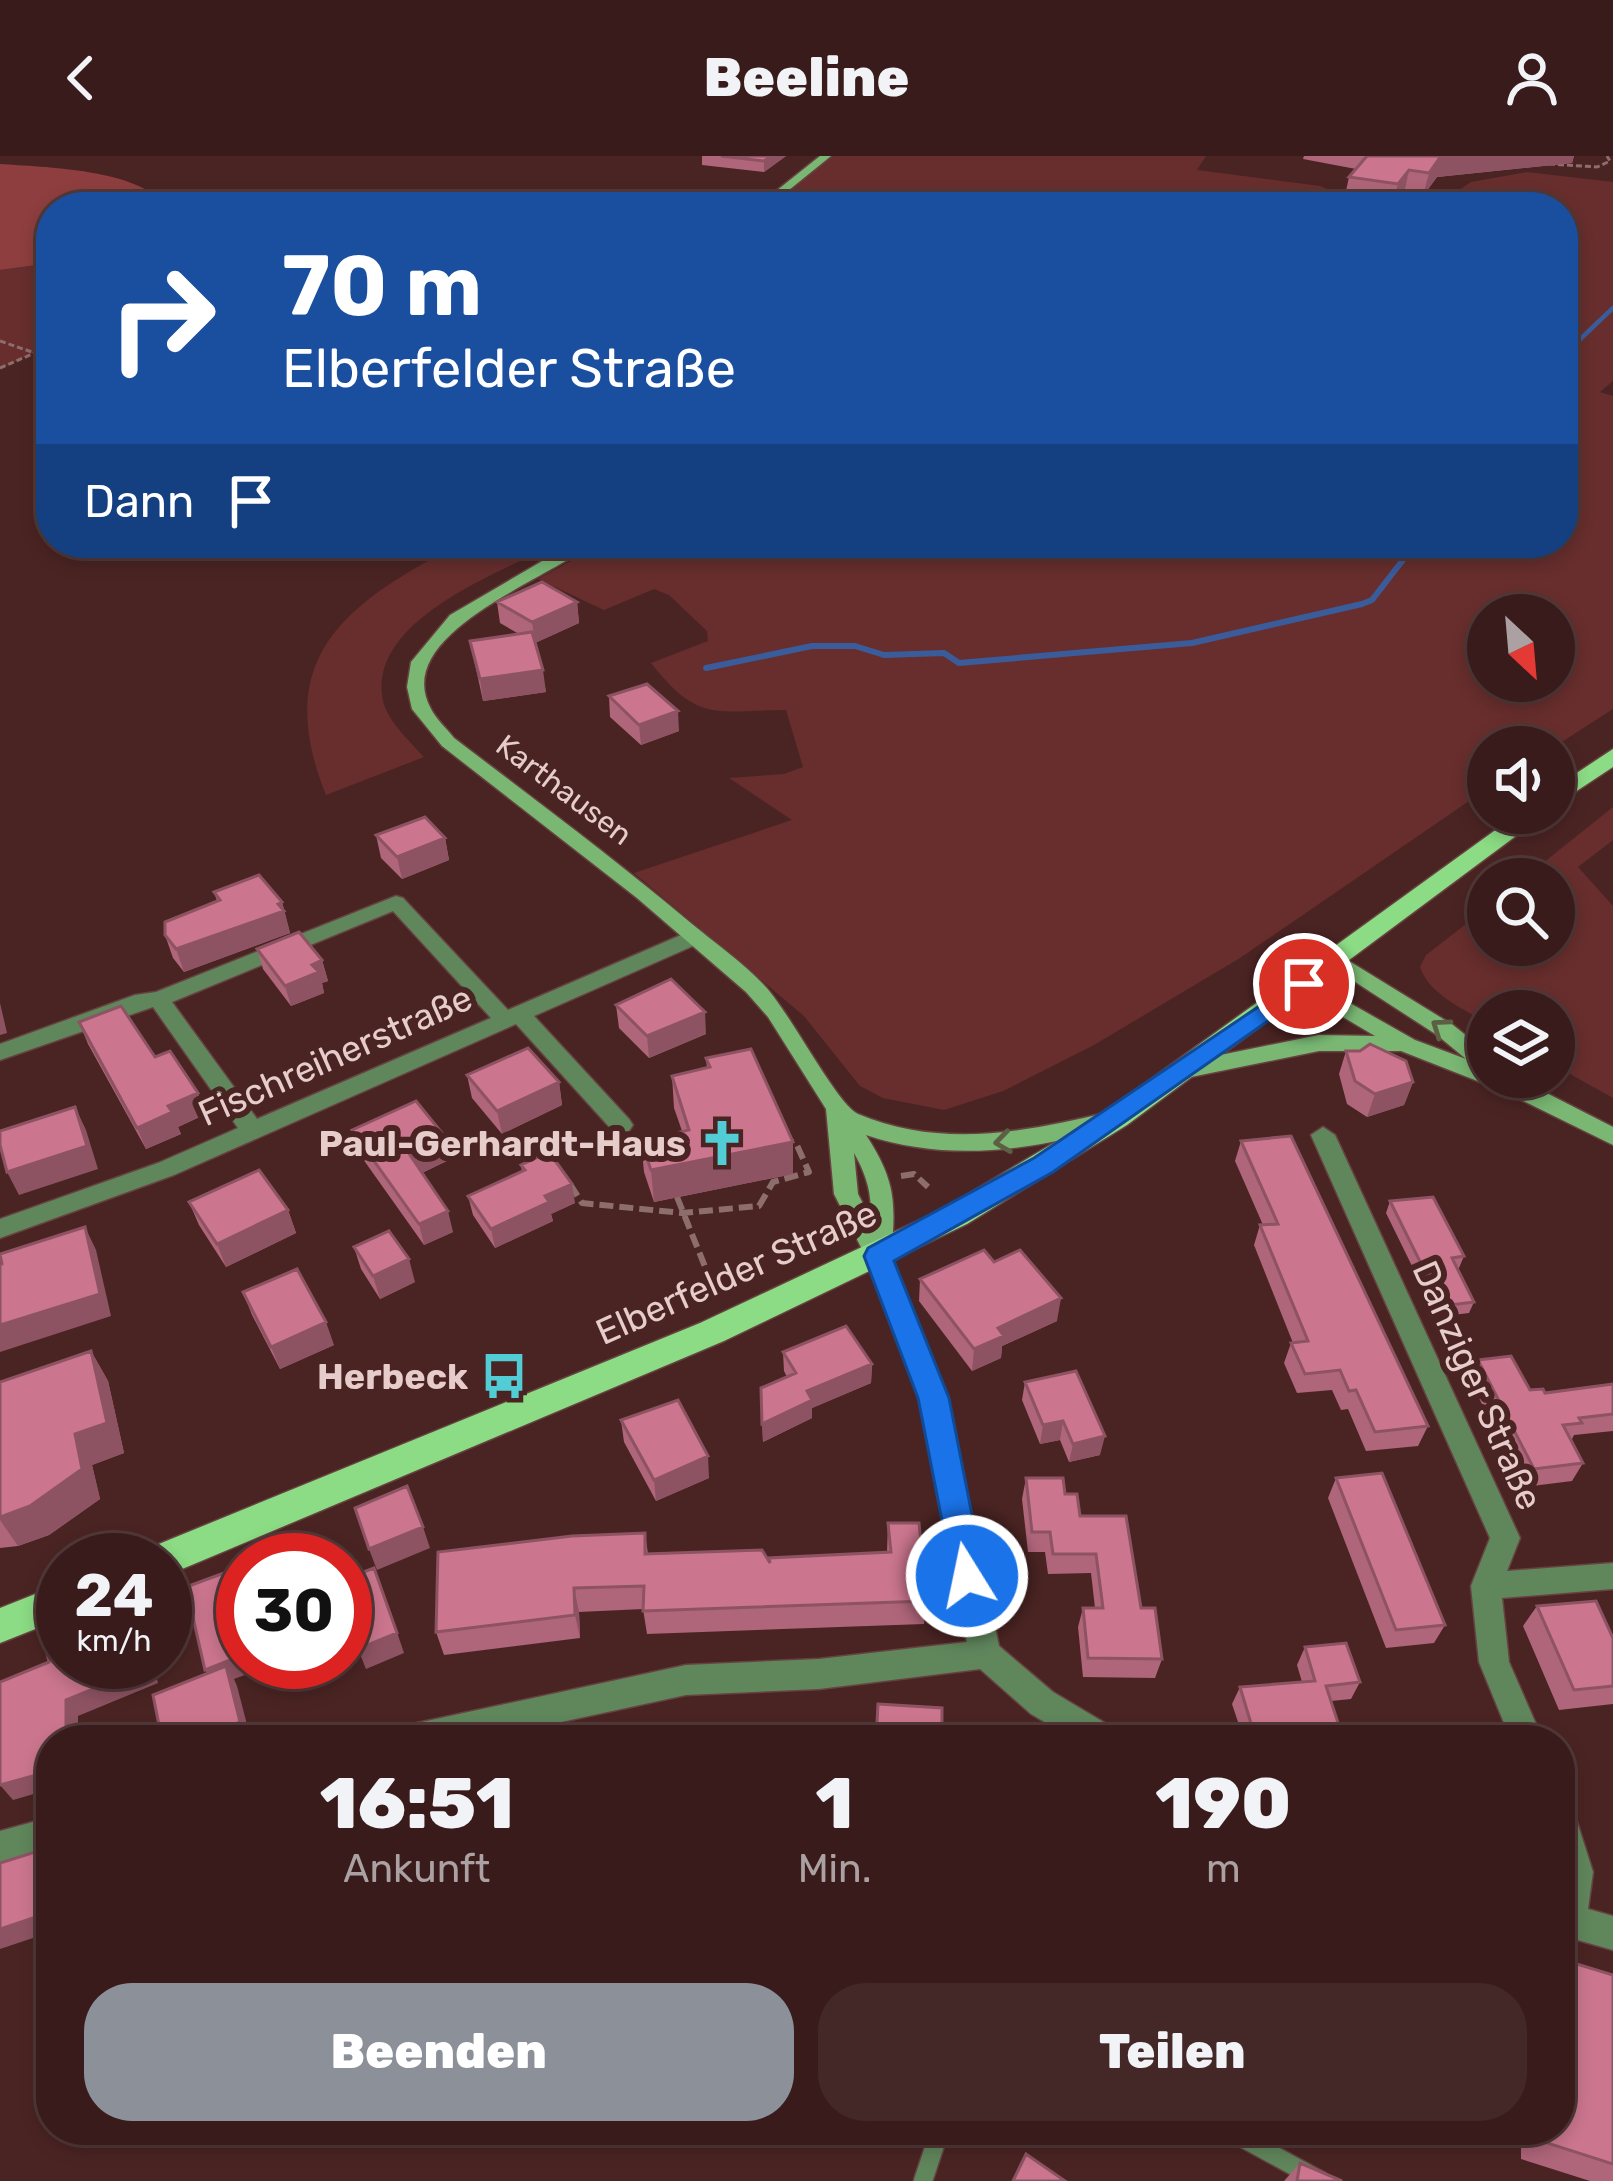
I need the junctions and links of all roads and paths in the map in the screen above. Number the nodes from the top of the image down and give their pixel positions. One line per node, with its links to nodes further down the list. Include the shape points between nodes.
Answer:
1 (826, 156): 4 (main road)
2 (1607, 156): 3 (path, via 1597,167 1574,169)
3 (1532, 160)
4 (779, 192)
5 (0, 341): 7 (path)
6 (36, 351): 7 (path)
7 (32, 352): 8 (path)
8 (0, 368)
9 (558, 558): 13 (main road, Karthausen, via 456,618 420,662 421,709 458,750)
10 (1613, 756): 11 (main road)
11 (1575, 784)
12 (1506, 834): 14 (main road, Elberfelder Straße)
13 (695, 937): 17 (street, Fischreiherstraße); 24 (main road, Karthausen, via 776,1012)
14 (1336, 960): 15 (main road, Elberfelder Straße); 19 (main road, one-way to 14)
15 (1304, 984): 18 (main road); 22 (main road, Elberfelder Straße)
16 (159, 999): 17 (street, via 396,902); 20 (street); 27 (street)
17 (511, 1016): 26 (street); 27 (street, Fischreiherstraße)
18 (1407, 1045): 21 (main road); 22 (main road, via 1302,1045)
19 (1467, 1048)
20 (0, 1052)
21 (1467, 1067)
22 (1186, 1070): 25 (main road, Elberfelder Straße)
23 (1539, 1098): 29 (main road)
24 (840, 1113): 25 (main road, one-way to 24, via 973,1146 907,1140); 37 (main road, Karthausen, via 846,1194); 37 (main road, Karthausen, via 880,1181)
25 (1117, 1118): 37 (main road, Elberfelder Straße)
26 (621, 1125)
27 (253, 1131): 36 (street, Fischreiherstraße)
28 (1323, 1135): 41 (street, Danziger Straße, via 1505,1538)
29 (1613, 1137)
30 (784, 1140): 35 (path, via 796,1143 809,1172 773,1182 759,1206)
31 (896, 1176): 33 (path, via 914,1174)
32 (569, 1181): 35 (path, via 582,1203)
33 (928, 1187)
34 (677, 1197): 35 (path)
35 (682, 1213): 38 (path)
36 (0, 1229)
37 (878, 1256): 39 (main road, Elberfelder Straße); 44 (street, via 933,1398)
38 (712, 1284)
39 (192, 1548)
40 (1613, 1576): 41 (street)
41 (1486, 1586): 47 (street, Danziger Straße, via 1493,1663)
42 (36, 1611): 43 (main road)
43 (0, 1626)
44 (985, 1654): 45 (street, via 686,1680); 46 (street)
45 (478, 1725)
46 (1079, 1725)
47 (1520, 1725)
48 (36, 1838): 49 (street)
49 (0, 1849)
50 (1575, 1922): 51 (street)
51 (1613, 1934)
52 (935, 2145): 54 (lane)
53 (1255, 2145): 55 (lane)
54 (923, 2181)
55 (1321, 2181)

